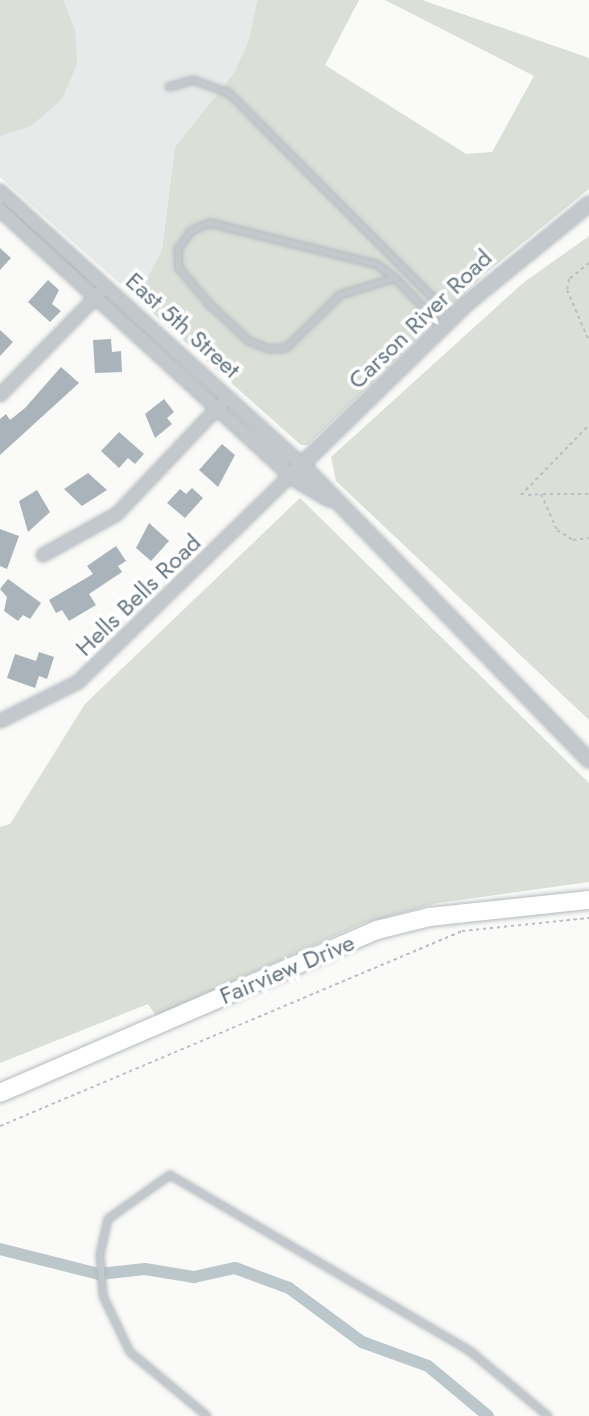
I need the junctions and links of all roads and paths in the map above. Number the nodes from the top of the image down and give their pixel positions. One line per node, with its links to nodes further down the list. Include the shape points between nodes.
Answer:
1 (169, 87): 9 (lane, via 193,80 229,93)
2 (0, 191): 7 (street, East 5th Street)
3 (589, 204): 9 (street, Carson River Road)
4 (0, 210): 8 (street, East 5th Street)
5 (589, 263): 10 (path, via 569,279 567,290)
6 (395, 278): 6 (lane, via 376,264 211,223 191,232 178,249 179,268 209,304 249,341 270,349 286,348 340,295); 9 (lane)
7 (107, 286): 8 (street); 12 (street, East 5th Street)
8 (96, 298): 11 (street); 13 (street, East 5th Street)
9 (447, 322): 15 (street, Carson River Road)
10 (589, 341)
11 (0, 395)
12 (228, 396): 13 (street); 15 (street, East 5th Street)
13 (217, 408): 16 (street, East 5th Street); 21 (street, via 117,513)
14 (589, 425): 17 (path, via 521,495)
15 (302, 465): 16 (street, Carson River Road); 19 (street, East 5th Street)
16 (290, 476): 19 (street, East 5th Street); 22 (street, Hells Bells Road, via 78,682)
17 (541, 494): 18 (path); 20 (path, via 557,530 573,540)
18 (589, 494)
19 (329, 499): 23 (street, East 5th Street)
20 (589, 538)
21 (43, 555)
22 (0, 721)
23 (589, 760)
24 (589, 900): 26 (main road, Fairview Drive, via 429,917 377,930)
25 (589, 918): 27 (path, via 462,931)
26 (0, 1093)
27 (0, 1126)
28 (207, 1416): 29 (lane, via 130,1352 103,1296 100,1254 108,1219 170,1175 470,1351)
29 (548, 1416)

